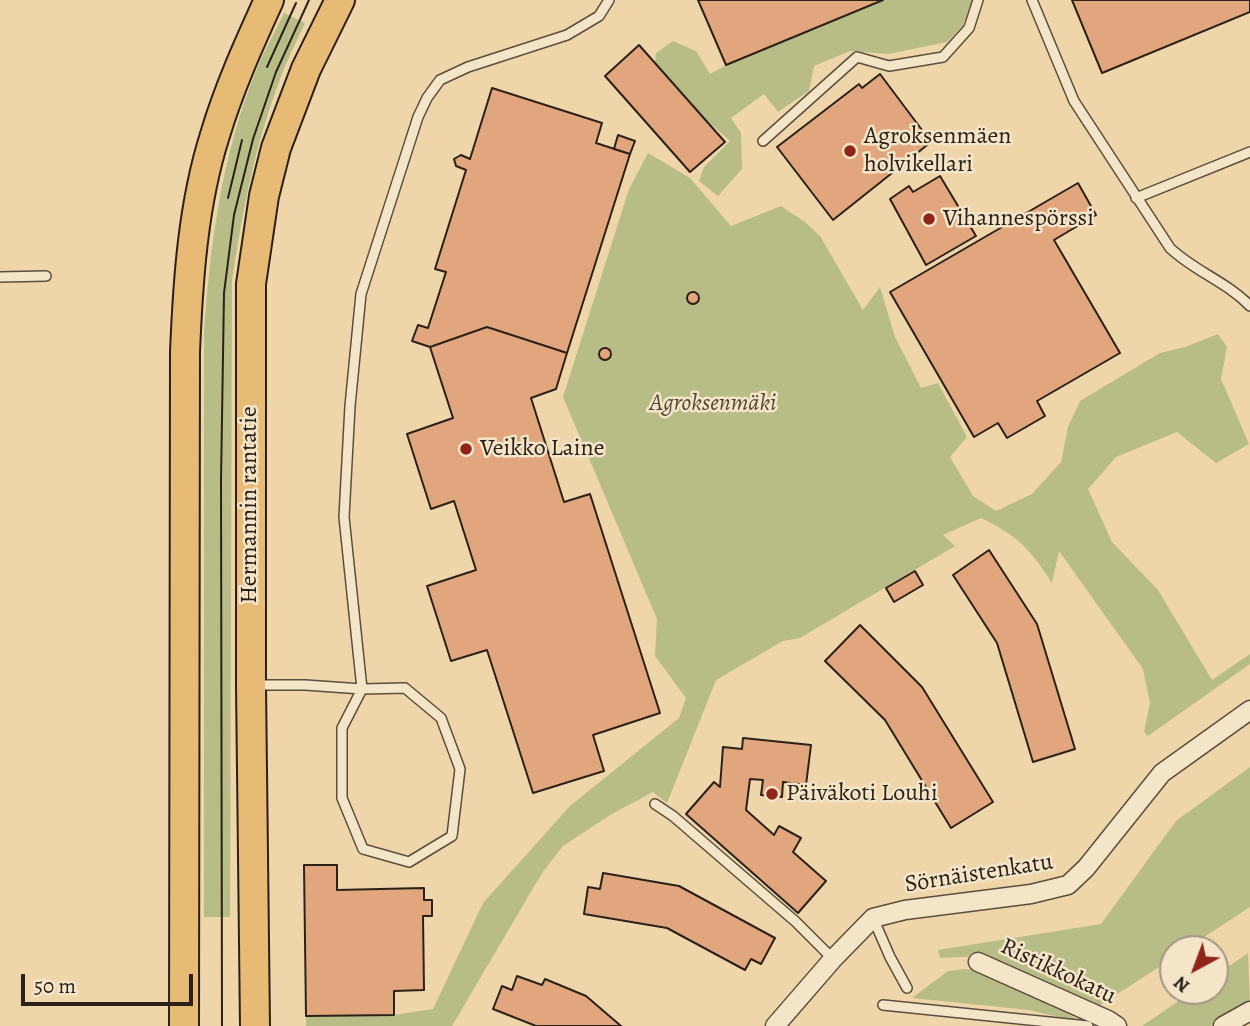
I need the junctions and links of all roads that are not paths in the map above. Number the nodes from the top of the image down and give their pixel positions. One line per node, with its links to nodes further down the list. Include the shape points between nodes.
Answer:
1 (269, 0): 22 (main road, via 214,136 187,294)
2 (340, 0): 12 (main road, Hermannin rantatie, via 306,69 276,148 251,284)
3 (608, 0): 13 (lane, via 599,16 567,35 440,80 418,117 359,306 344,517)
4 (978, 0): 6 (lane, via 969,28 943,57 889,66 857,57)
5 (1032, 0): 8 (lane, via 1074,101)
6 (763, 141)
7 (1250, 152): 8 (lane)
8 (1136, 198): 11 (lane, via 1184,262 1236,291)
9 (46, 276): 10 (lane)
10 (0, 277)
11 (1250, 306)
12 (251, 685): 13 (lane); 23 (main road, Hermannin rantatie)
13 (362, 689): 13 (lane, via 342,728 342,798 362,849 409,862 452,836 460,769 440,718 405,688)
14 (1250, 710): 16 (street, Sörnäistenkatu, via 1162,773 1068,885)
15 (655, 804): 17 (lane)
16 (873, 918): 17 (street); 19 (lane)
17 (834, 958): 24 (street)
18 (978, 962): 26 (street, Ristikkokatu)
19 (907, 988)
20 (883, 1005): 25 (lane)
21 (1250, 1011): 27 (street)
22 (184, 1026)
23 (255, 1026)
24 (775, 1026)
25 (1087, 1026)
26 (1116, 1026)
27 (1223, 1026)

